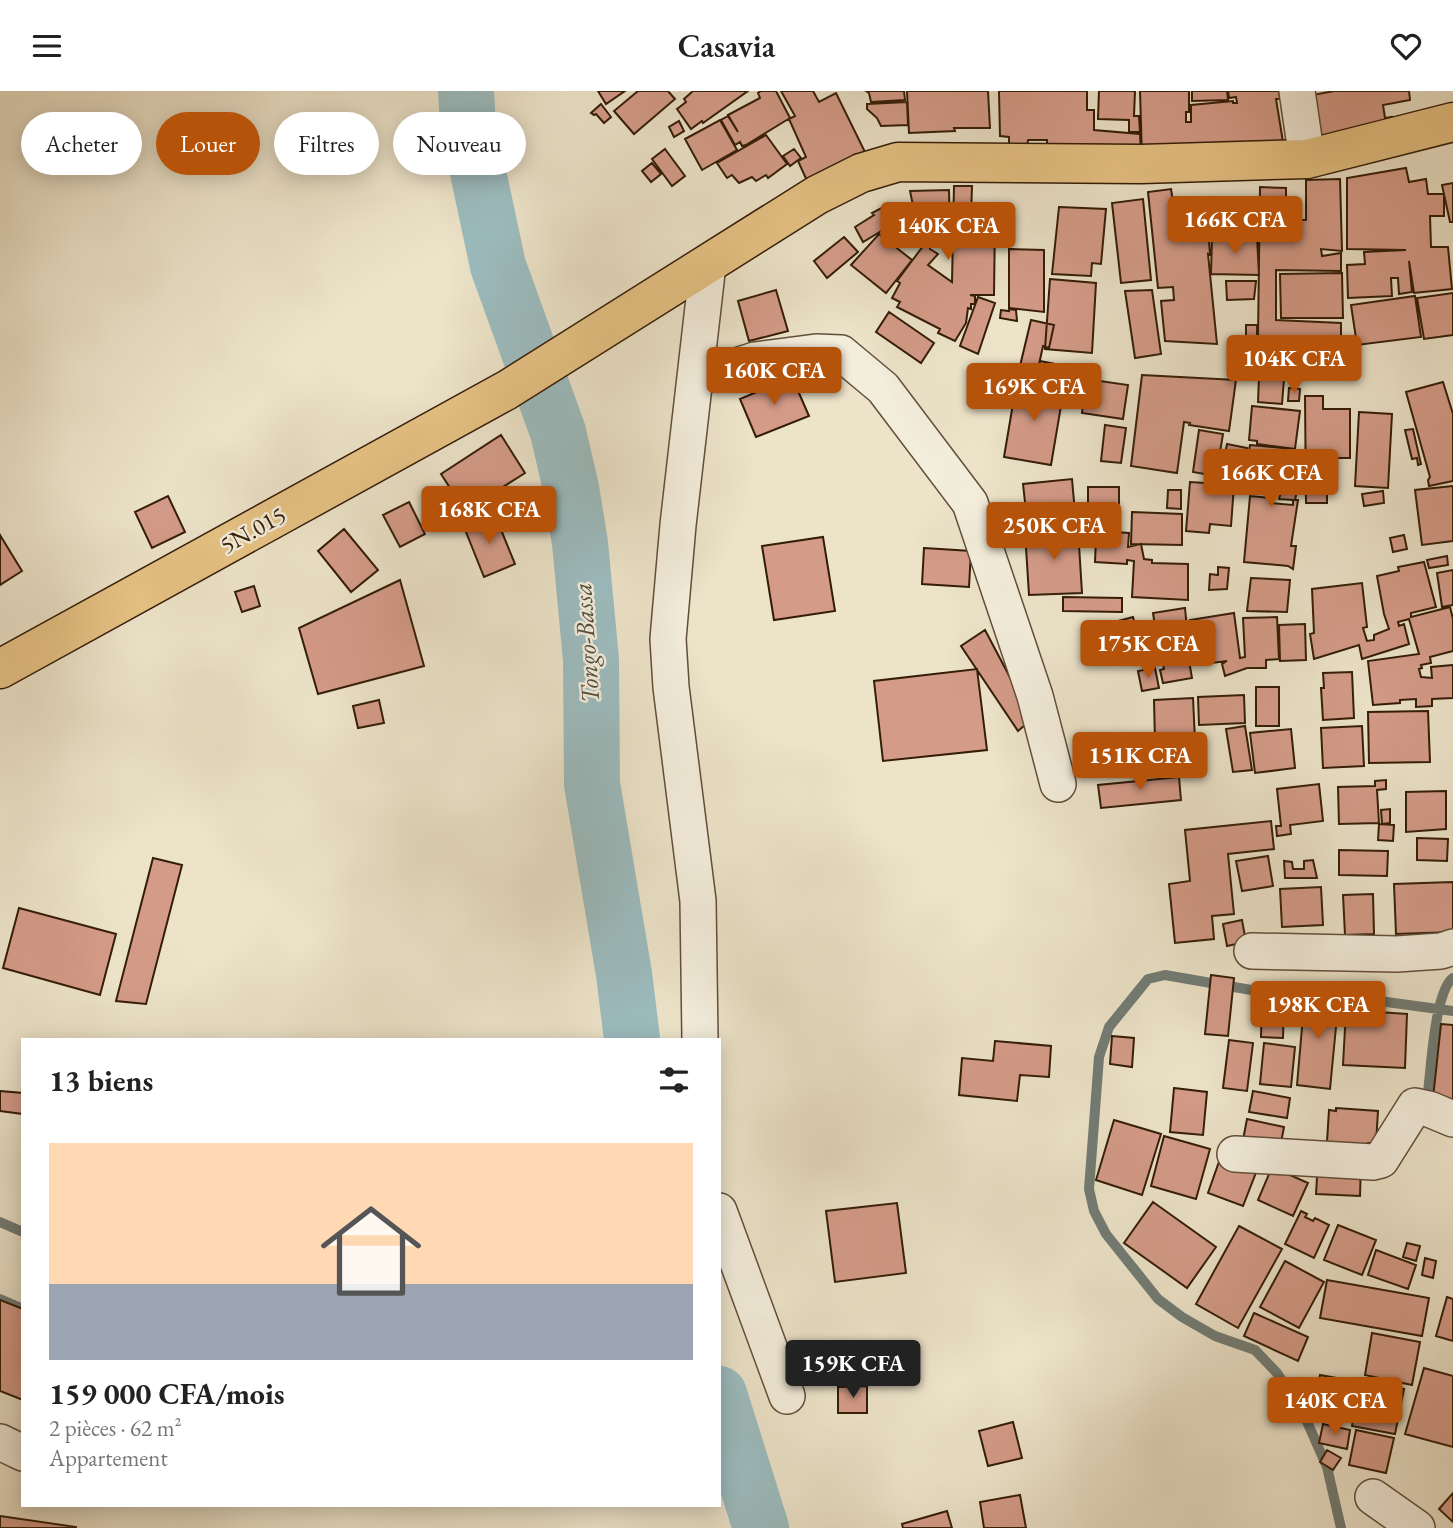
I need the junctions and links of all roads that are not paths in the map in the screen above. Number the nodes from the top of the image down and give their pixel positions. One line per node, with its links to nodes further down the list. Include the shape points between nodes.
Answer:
1 (1297, 91): 3 (street)
2 (1453, 122): 3 (main road, 5N.015)
3 (1307, 159): 4 (main road, 5N.015, via 1141,164 898,162 861,173 817,195)
4 (708, 264): 5 (street); 6 (main road, 5N.015, via 507,390)
5 (695, 379): 7 (street, via 755,360 841,353 883,388 970,503 1035,696); 10 (street, via 668,639 698,901)
6 (0, 669)
7 (1058, 784)
8 (1453, 947): 9 (street, via 1396,954)
9 (1252, 951)
10 (700, 1038)
11 (1453, 1119): 12 (street, via 1415,1106 1381,1160 1373,1162)
12 (1235, 1154)
13 (721, 1216): 14 (street)
14 (787, 1395)
15 (0, 1441): 16 (street)
16 (21, 1452)
17 (1373, 1497): 18 (street)
18 (1417, 1528)

